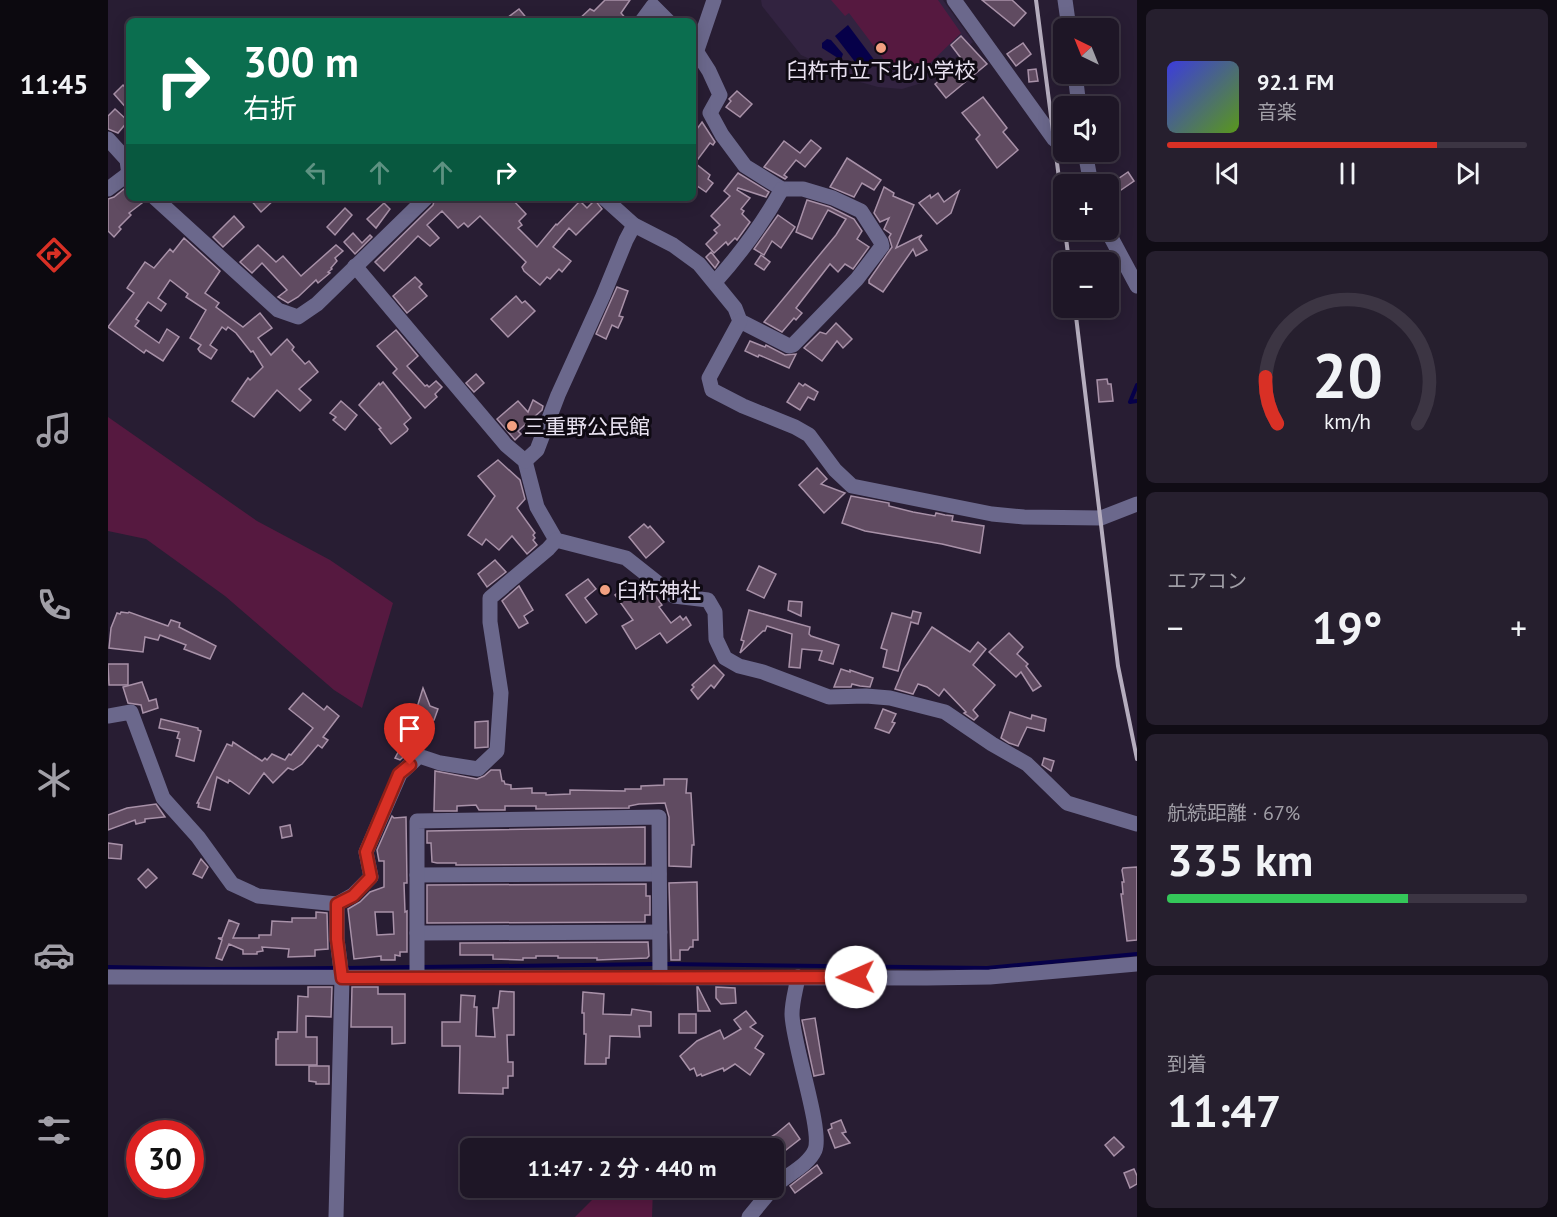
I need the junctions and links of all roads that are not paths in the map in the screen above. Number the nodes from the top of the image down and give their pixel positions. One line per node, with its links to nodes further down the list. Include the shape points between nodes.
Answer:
1 (714, 0): 7 (street)
2 (954, 0): 9 (street)
3 (1065, 0): 6 (street)
4 (644, 18): 5 (street, via 653,6)
5 (665, 18)
6 (1068, 18)
7 (696, 45)
8 (696, 50): 18 (street, via 720,95 710,113 722,135 745,166)
9 (1053, 138)
10 (108, 139): 11 (street)
11 (126, 159)
12 (1079, 162): 14 (street)
13 (1086, 162): 14 (street)
14 (1087, 169): 15 (street)
15 (1088, 174)
16 (126, 176): 17 (street)
17 (108, 189)
18 (782, 189): 25 (street, via 767,216); 27 (street, via 803,189 861,211 882,246 857,279 793,345)
19 (157, 201): 24 (street, via 278,310 298,317)
20 (423, 201): 24 (street)
21 (607, 201): 22 (street)
22 (634, 225): 25 (street, via 692,258); 28 (street, via 537,450)
23 (1112, 240): 26 (street)
24 (355, 266): 28 (street, via 506,445)
25 (715, 282): 27 (street)
26 (1137, 286)
27 (740, 321): 29 (street, via 709,378 711,388 809,435 852,486 1024,517 1101,518)
28 (525, 461): 30 (street, via 537,507)
29 (1137, 504)
30 (555, 540): 32 (street, via 626,558 674,596 708,600 715,612 716,639 725,658 739,666 829,697 890,698 945,712 1027,764 1066,803); 35 (street, via 490,598 501,693 497,751 478,769 419,756 399,774 366,852 371,877 353,896)
31 (108, 716): 35 (street, via 131,712 163,798 232,884 258,896)
32 (1137, 824)
33 (659, 874): 34 (street); 34 (street, via 659,817 417,821); 36 (street)
34 (417, 875): 37 (street)
35 (337, 904): 41 (street)
36 (660, 932): 37 (street); 39 (street)
37 (417, 933): 40 (street)
38 (1137, 964): 43 (street, via 990,976)
39 (660, 970): 40 (street); 43 (street)
40 (417, 971): 41 (street)
41 (341, 972): 42 (street); 46 (street)
42 (108, 977)
43 (798, 977): 44 (street, via 792,1012 815,1130 815,1149)
44 (784, 1180)
45 (765, 1198): 47 (street)
46 (336, 1217)
47 (749, 1217)

